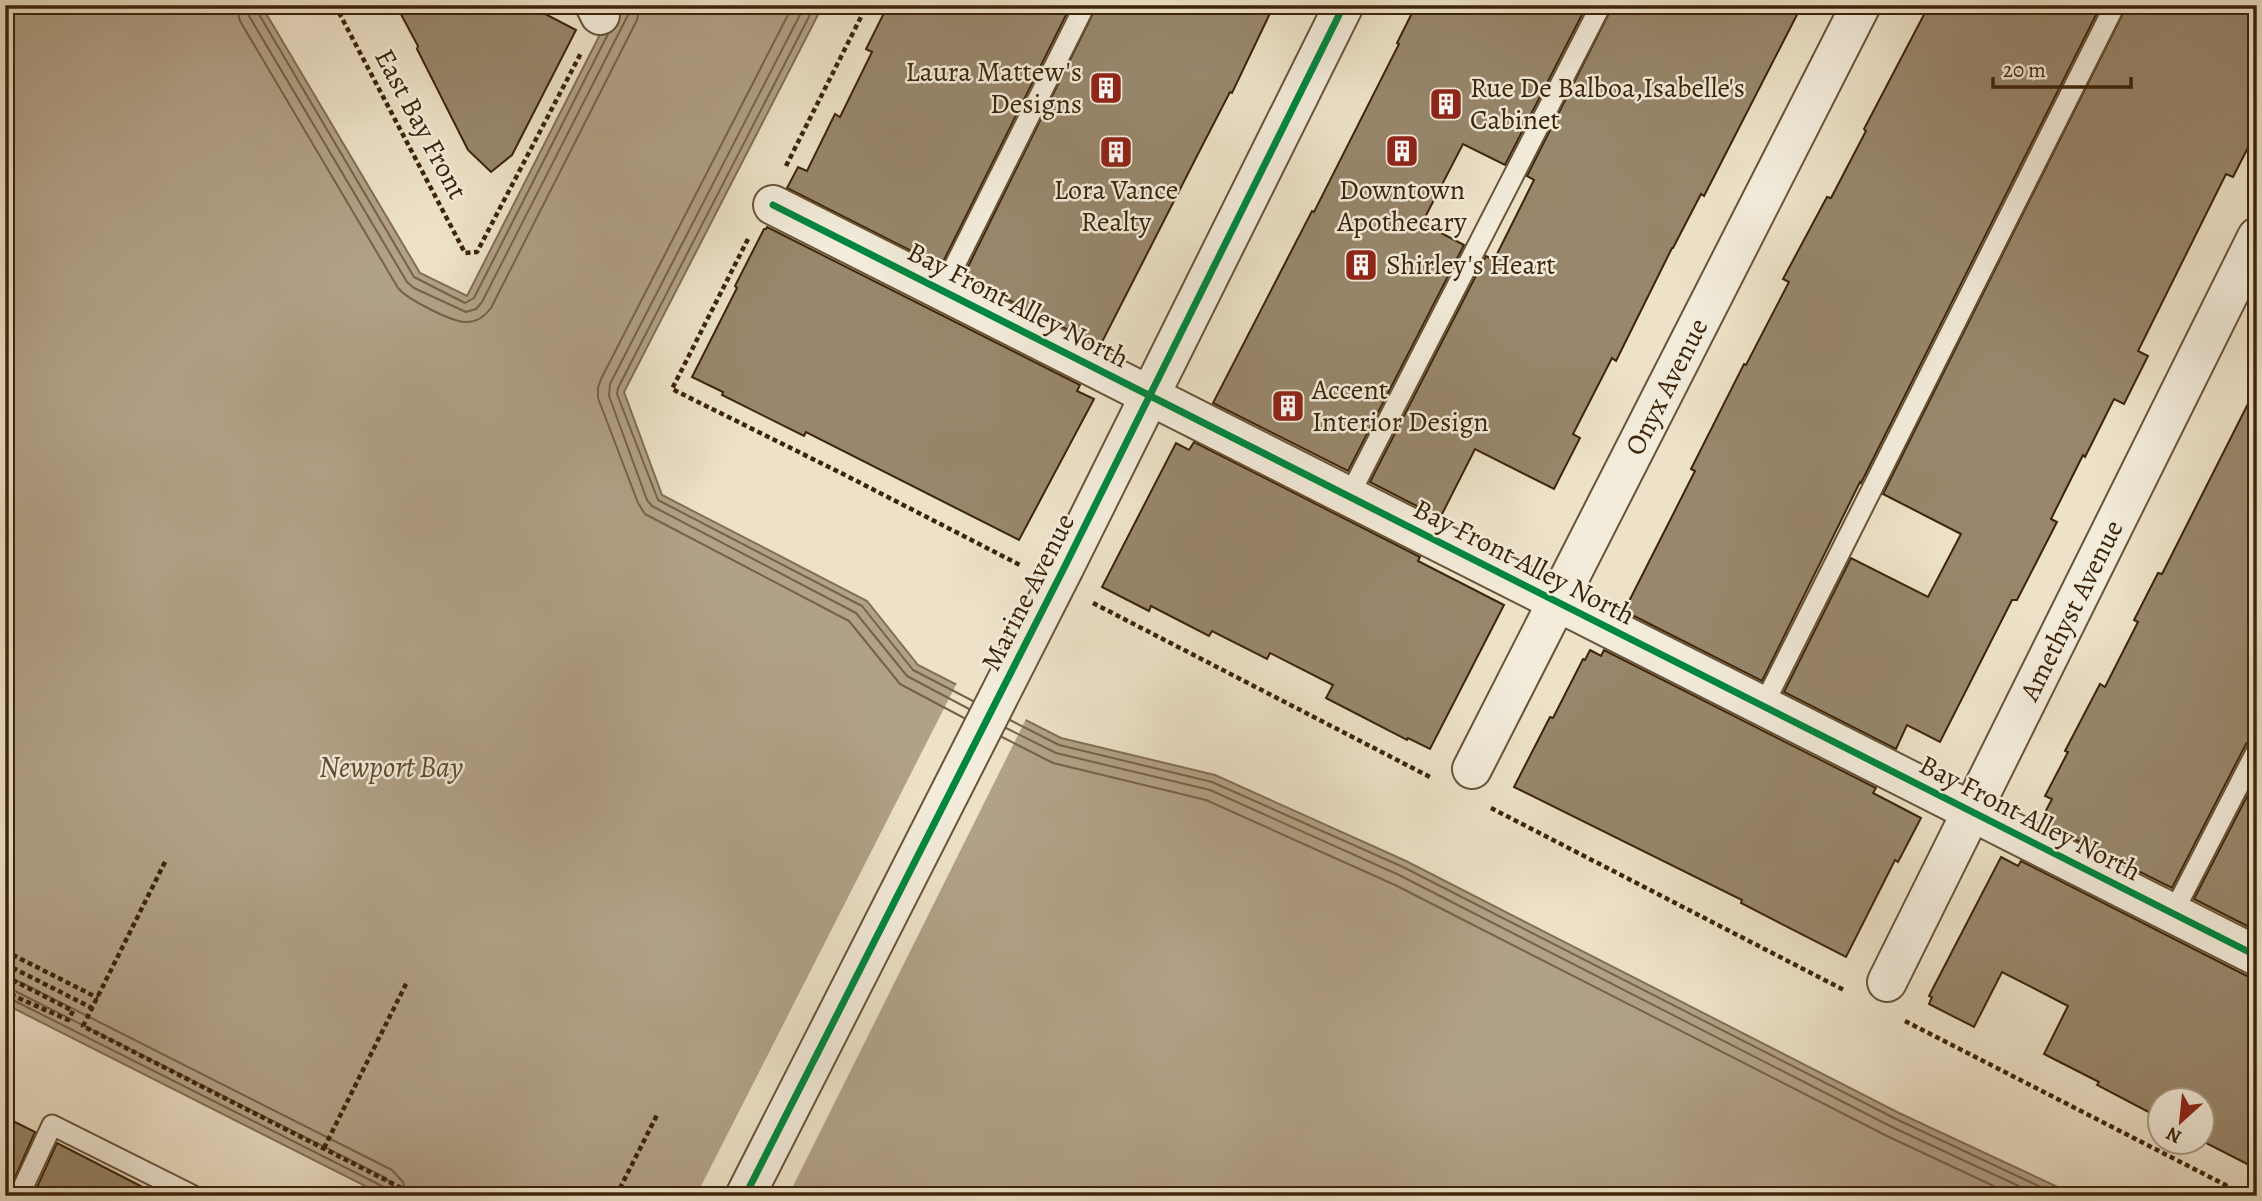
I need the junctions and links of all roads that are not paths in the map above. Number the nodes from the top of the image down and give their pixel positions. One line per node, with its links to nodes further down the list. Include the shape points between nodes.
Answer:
1 (1085, 5): 8 (lane)
2 (1344, 5): 9 (street, Marine Avenue)
3 (1601, 5): 10 (lane)
4 (1861, 5): 11 (street, Onyx Avenue)
5 (2115, 5): 12 (lane)
6 (773, 205): 8 (street, Bay Front Alley North)
7 (2257, 237): 15 (street, Amethyst Avenue)
8 (943, 289): 9 (street, Bay Front Alley North)
9 (1149, 397): 10 (street, Bay Front Alley North); 21 (street, Marine Avenue, bridge)
10 (1349, 496): 11 (street, Bay Front Alley North)
11 (1556, 602): 12 (street, Bay Front Alley North); 14 (street, Onyx Avenue)
12 (1763, 706): 15 (street, Bay Front Alley North)
13 (2257, 750): 16 (lane)
14 (1472, 769)
15 (1973, 813): 16 (street, Bay Front Alley North); 18 (street, Amethyst Avenue)
16 (2173, 913): 17 (street, Bay Front Alley North)
17 (2257, 956)
18 (1887, 982)
19 (19, 1196): 20 (lane, via 52,1125)
20 (194, 1196)
21 (745, 1196)

